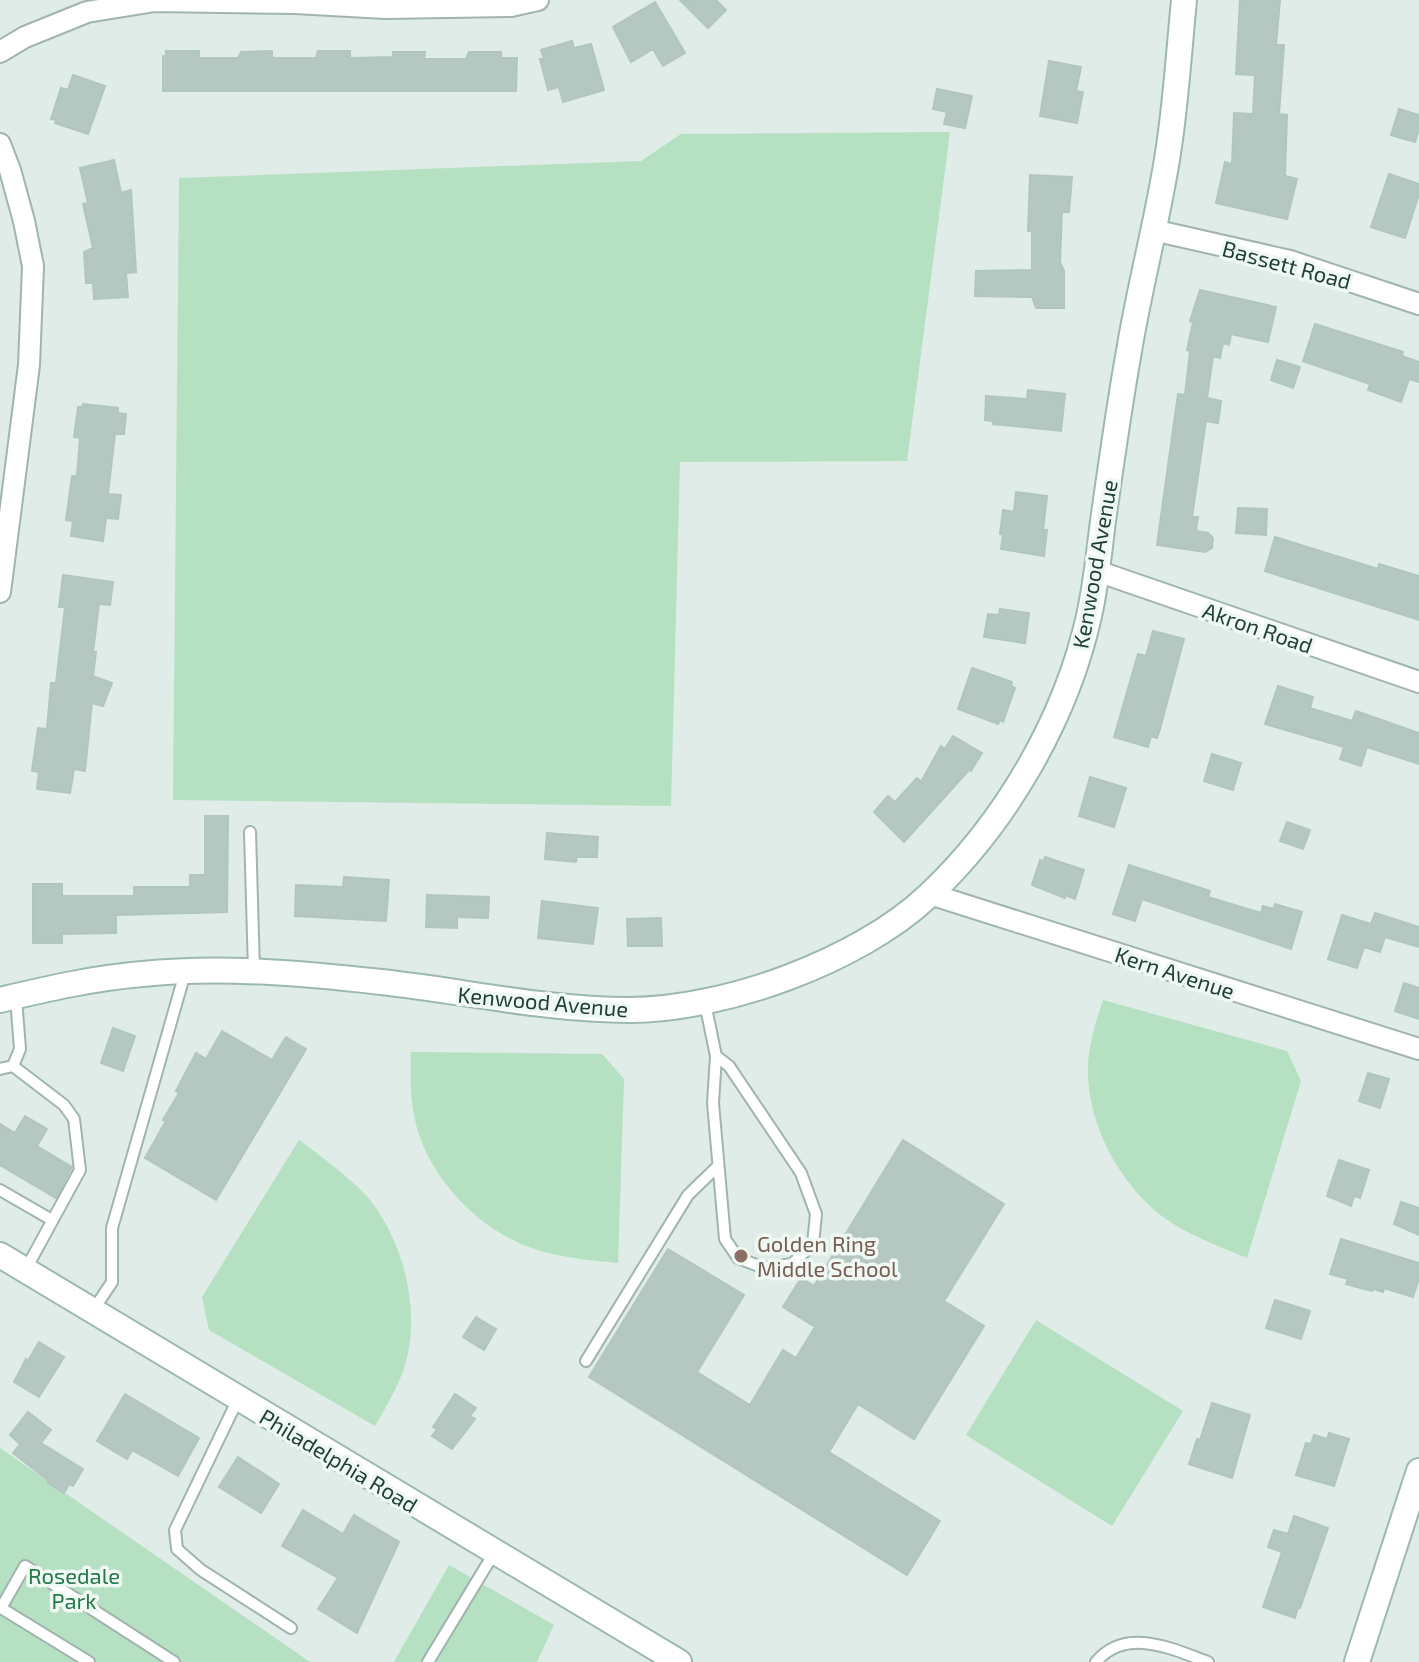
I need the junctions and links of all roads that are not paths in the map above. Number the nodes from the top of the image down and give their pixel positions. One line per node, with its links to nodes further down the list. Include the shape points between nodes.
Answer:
1 (538, 0): 3 (street, via 511,6 385,8)
2 (1184, 0): 6 (street, Kenwood Avenue, via 1175,107)
3 (295, 2): 4 (street, via 118,5 56,23)
4 (0, 52)
5 (0, 144): 9 (street, via 33,266 29,365)
6 (1153, 230): 7 (street, Bassett Road, via 1290,261); 8 (street, Kenwood Avenue, via 1129,346)
7 (1419, 304)
8 (1097, 571): 10 (street, Akron Road); 12 (street, Kenwood Avenue, via 1079,653 1041,746 1001,810)
9 (0, 592)
10 (1419, 682)
11 (250, 832): 14 (lane)
12 (930, 894): 16 (street, Kenwood Avenue, via 834,956 772,983); 17 (street, Kern Avenue)
13 (185, 971): 14 (street, Kenwood Avenue); 15 (street, Kenwood Avenue, via 136,974); 26 (lane, via 112,1228 112,1282)
14 (254, 972): 16 (street, Kenwood Avenue, via 593,1009)
15 (8, 998): 19 (lane, via 20,1049)
16 (705, 1003): 18 (lane)
17 (1419, 1049)
18 (716, 1056): 21 (lane); 21 (lane, via 729,1066 801,1173 816,1214 813,1244 792,1264 764,1268 738,1258 725,1239)
19 (13, 1066): 20 (lane); 23 (lane, via 64,1105 74,1119 80,1170)
20 (0, 1069)
21 (718, 1166): 27 (lane, via 688,1195)
22 (0, 1190): 23 (lane)
23 (52, 1220): 25 (lane)
24 (0, 1255): 25 (street, Philadelphia Road)
25 (25, 1270): 26 (street, Philadelphia Road)
26 (93, 1311): 28 (street, Philadelphia Road)
27 (586, 1361)
28 (238, 1399): 30 (street, Philadelphia Road); 31 (lane, via 175,1530 177,1549)
29 (1419, 1471): 38 (street)
30 (494, 1553): 34 (lane); 35 (street, Philadelphia Road)
31 (291, 1628)
32 (89, 1662): 33 (lane, via 1,1608 25,1566)
33 (174, 1662)
34 (428, 1662)
35 (679, 1662)
36 (1096, 1662): 37 (lane, via 1121,1644 1140,1641)
37 (1208, 1662)
38 (1357, 1662)

